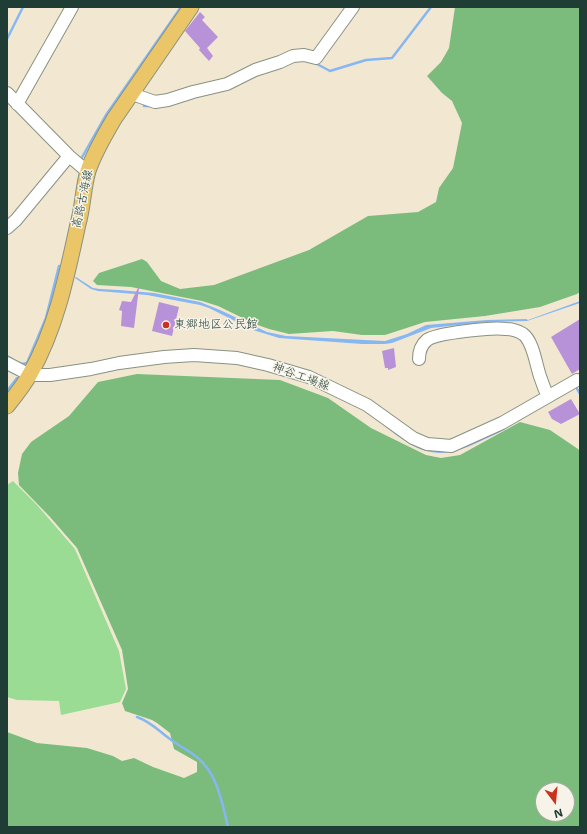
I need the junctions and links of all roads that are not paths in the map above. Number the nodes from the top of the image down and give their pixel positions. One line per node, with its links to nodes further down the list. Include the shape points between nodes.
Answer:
1 (72, 7): 6 (street)
2 (191, 7): 5 (main road, 高路古海線)
3 (353, 7): 5 (street, via 316,58 293,56 227,84 168,100 155,102)
4 (7, 93): 6 (street)
5 (132, 94): 8 (main road, 高路古海線, via 102,138)
6 (17, 104): 7 (street)
7 (69, 156): 8 (street); 9 (street)
8 (88, 172): 12 (main road, 高路古海線, via 67,274 53,322)
9 (7, 228)
10 (419, 359): 14 (street, via 422,346 440,335 489,329 515,330 529,340 540,379)
11 (7, 363): 12 (street)
12 (30, 375): 14 (street, 神谷工場線, via 50,375 164,357 194,355 237,358 309,377 366,406 413,438 440,446 451,446 502,423); 15 (main road, 高路古海線)
13 (577, 380): 14 (street, 神谷工場線)
14 (548, 396)
15 (7, 406)

